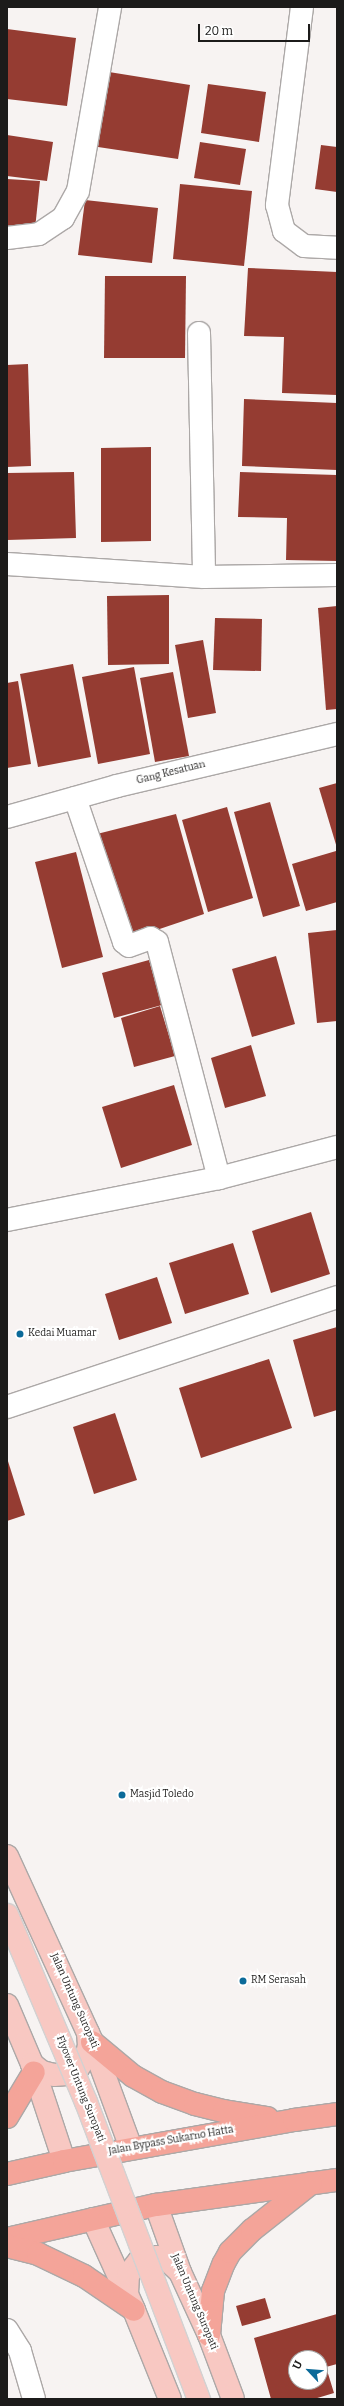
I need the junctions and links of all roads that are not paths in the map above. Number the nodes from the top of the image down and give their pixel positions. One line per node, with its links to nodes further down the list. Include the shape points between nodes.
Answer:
1 (110, 7): 3 (street, via 78,191 63,218 39,234)
2 (302, 7): 4 (street, via 277,205 284,232 304,246)
3 (7, 238)
4 (337, 248)
5 (199, 333): 8 (street)
6 (7, 564): 8 (street)
7 (337, 575): 8 (street)
8 (204, 577)
9 (337, 734): 10 (street, Gang Kesatuan)
10 (75, 798): 11 (street, Gang Kesatuan); 13 (street, via 124,942 129,946 151,938 157,942)
11 (7, 817)
12 (337, 1147): 13 (street)
13 (219, 1178): 14 (street)
14 (7, 1220)
15 (337, 1297): 16 (street)
16 (7, 1407)
17 (7, 1856): 20 (main road, Jalan Untung Suropati)
18 (7, 1915): 40 (main road, Flyover Untung Suropati, bridge, via 86,2102)
19 (7, 2005): 21 (main road)
20 (90, 2038): 21 (main road, via 86,2058 78,2068 67,2074 54,2075); 24 (highway, via 133,2076 177,2098 224,2111); 25 (main road, Jalan Untung Suropati)
21 (33, 2068): 23 (highway); 26 (main road)
22 (337, 2114): 24 (highway, Jalan Bypass Sukarno Hatta)
23 (7, 2117)
24 (294, 2120): 25 (highway, Jalan Bypass Sukarno Hatta)
25 (131, 2148): 26 (highway, Jalan Bypass Sukarno Hatta)
26 (64, 2160): 27 (highway, Jalan Bypass Sukarno Hatta)
27 (7, 2174)
28 (337, 2180): 29 (highway)
29 (312, 2183): 30 (highway); 37 (highway, via 252,2230 230,2252 213,2291)
30 (156, 2205): 31 (highway); 34 (main road, Jalan Untung Suropati)
31 (93, 2219): 32 (highway); 35 (main road)
32 (7, 2239)
33 (7, 2246): 35 (highway, via 38,2254)
34 (180, 2272): 35 (main road, via 166,2259 157,2257 139,2261 128,2275); 37 (main road, Jalan Untung Suropati)
35 (131, 2302): 39 (main road)
36 (7, 2330): 38 (street, via 20,2351)
37 (208, 2335): 41 (main road, Jalan Untung Suropati)
38 (34, 2399)
39 (170, 2399)
40 (199, 2399)
41 (233, 2399)

